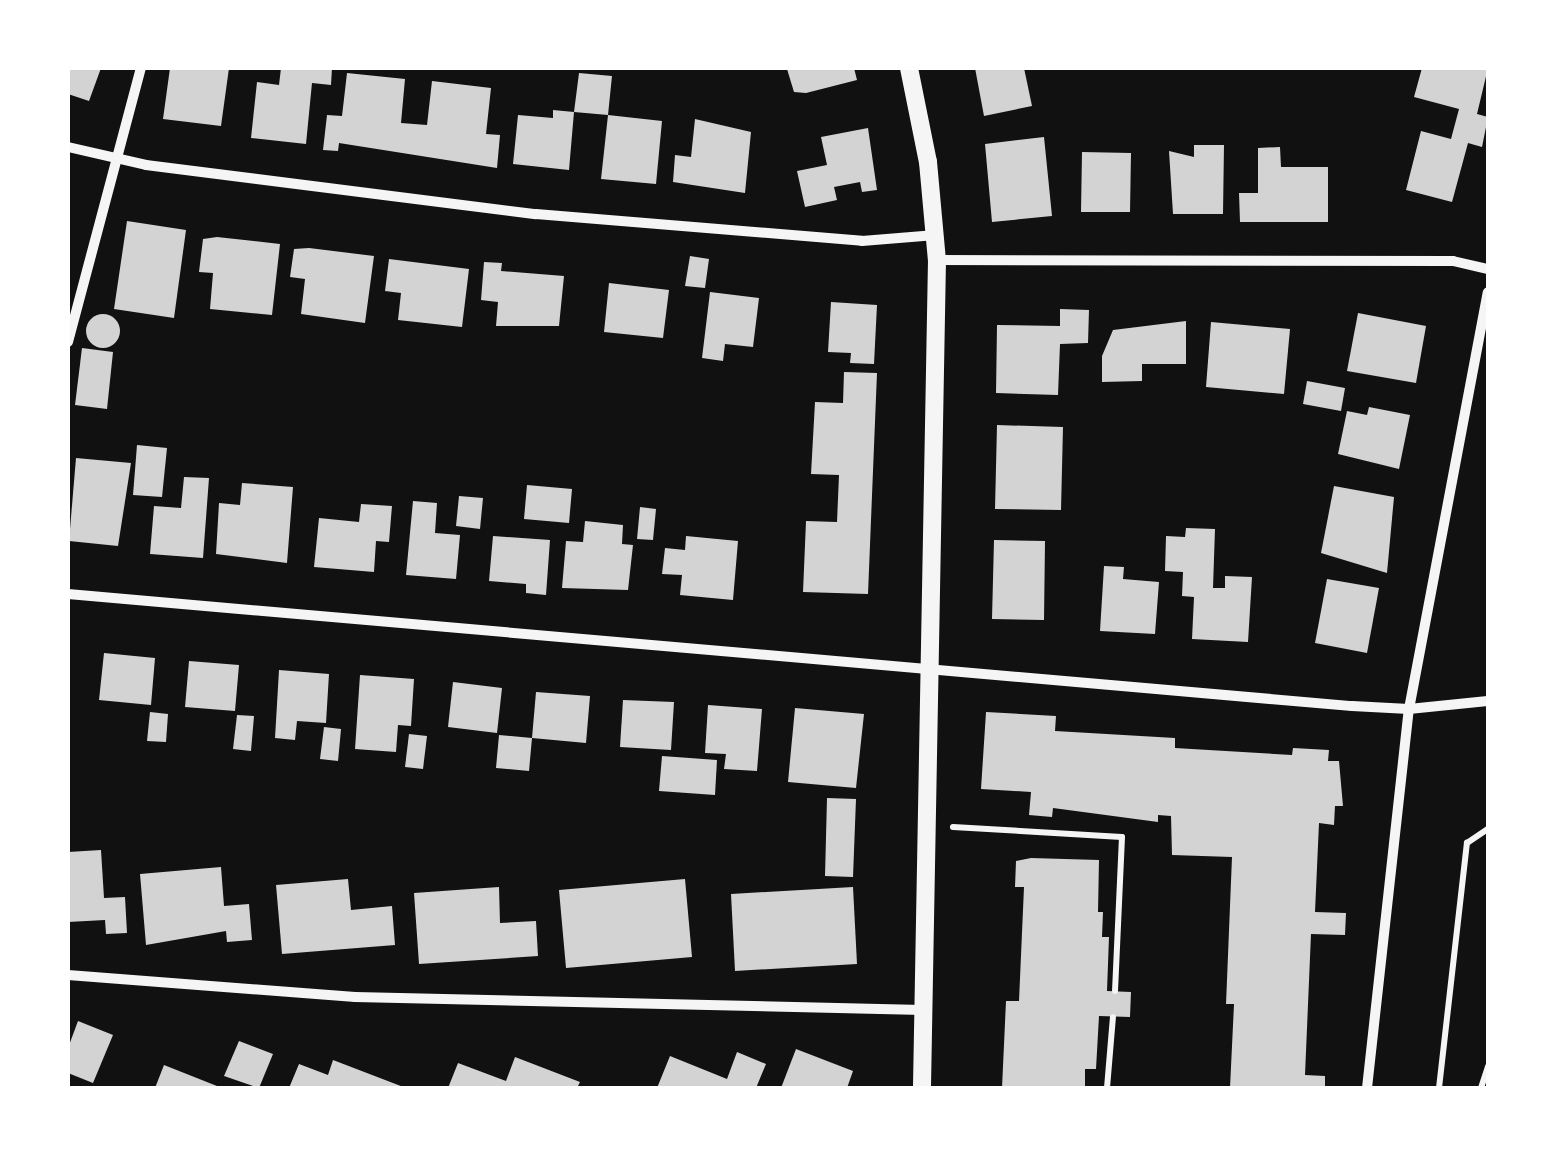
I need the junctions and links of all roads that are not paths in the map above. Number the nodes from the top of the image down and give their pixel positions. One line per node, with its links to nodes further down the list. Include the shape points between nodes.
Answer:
1 (141, 68): 4 (street)
2 (909, 68): 5 (street)
3 (68, 147): 4 (street)
4 (115, 160): 5 (street, via 536,214 862,241); 9 (street)
5 (936, 235): 6 (street)
6 (937, 260): 7 (street, via 1453,261); 11 (street)
7 (1488, 268)
8 (1488, 292): 13 (street)
9 (68, 342)
10 (68, 594): 11 (street, via 238,614)
11 (928, 667): 13 (street); 15 (street)
12 (1488, 701): 13 (street)
13 (1409, 709): 17 (street)
14 (68, 975): 15 (street, via 355,997)
15 (923, 1010): 16 (street)
16 (922, 1088)
17 (1367, 1088)

